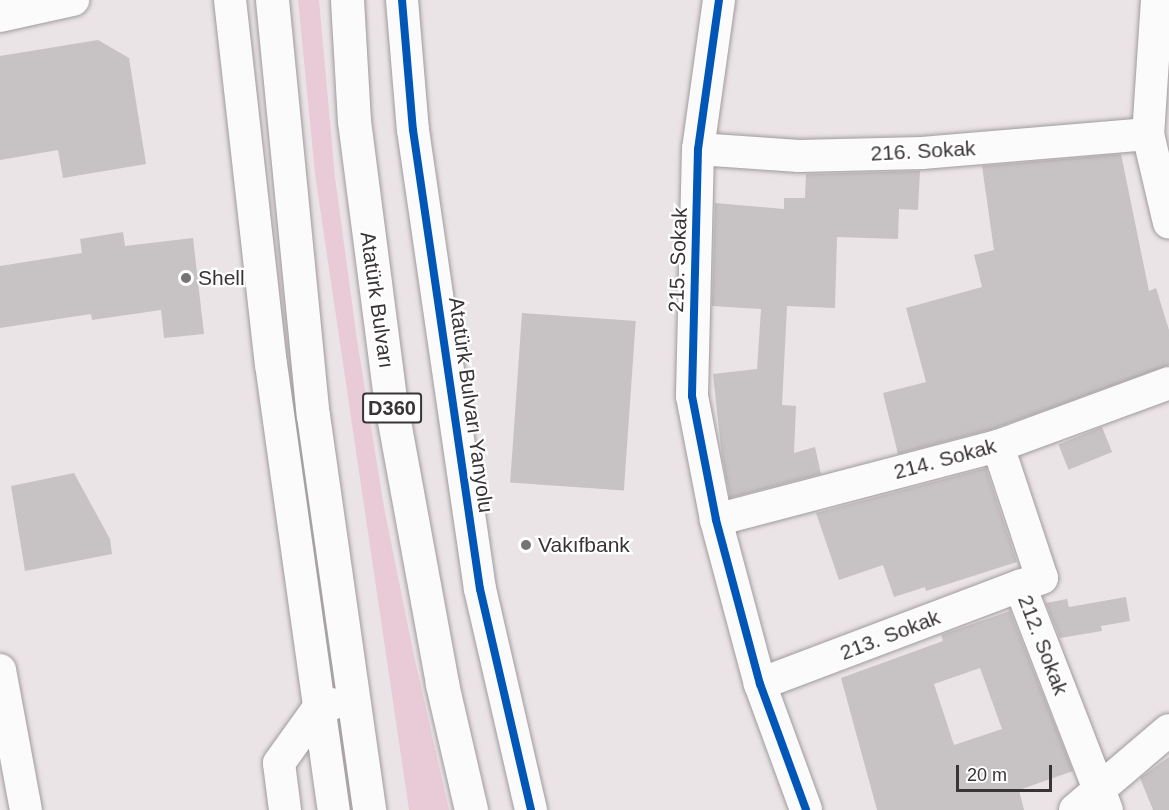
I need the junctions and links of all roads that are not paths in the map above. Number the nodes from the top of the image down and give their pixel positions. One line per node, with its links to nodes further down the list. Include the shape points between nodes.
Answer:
1 (73, 0): 8 (street)
2 (230, 0): 19 (street, via 271,364)
3 (272, 0): 18 (highway, via 313,415)
4 (347, 0): 26 (highway, Atatürk Bulvarı / D360, via 354,121 391,405 442,684)
5 (402, 0): 27 (street, Atatürk Bulvarı Yanyolu, via 412,130 480,589)
6 (719, 0): 10 (street, 215. Sokak)
7 (1156, 0): 9 (street)
8 (0, 16)
9 (1148, 134): 10 (street, 216. Sokak, via 922,153 799,156); 11 (street)
10 (698, 150): 14 (street, 215. Sokak, via 692,396)
11 (1169, 223)
12 (1169, 383): 13 (street, 214. Sokak)
13 (998, 446): 14 (street, 214. Sokak); 15 (street, 212. Sokak, via 1042,578)
14 (716, 520): 17 (street, 215. Sokak)
15 (1020, 586): 17 (street, 213. Sokak); 21 (street, 212. Sokak)
16 (0, 670): 22 (street)
17 (760, 684): 28 (street, 215. Sokak)
18 (353, 701): 19 (street); 25 (highway)
19 (320, 706): 23 (street, via 279,763); 24 (street)
20 (1169, 730): 21 (street)
21 (1103, 799): 29 (street)
22 (26, 810)
23 (285, 810)
24 (334, 810)
25 (369, 810)
26 (471, 810)
27 (531, 810)
28 (806, 810)
29 (1075, 810)

